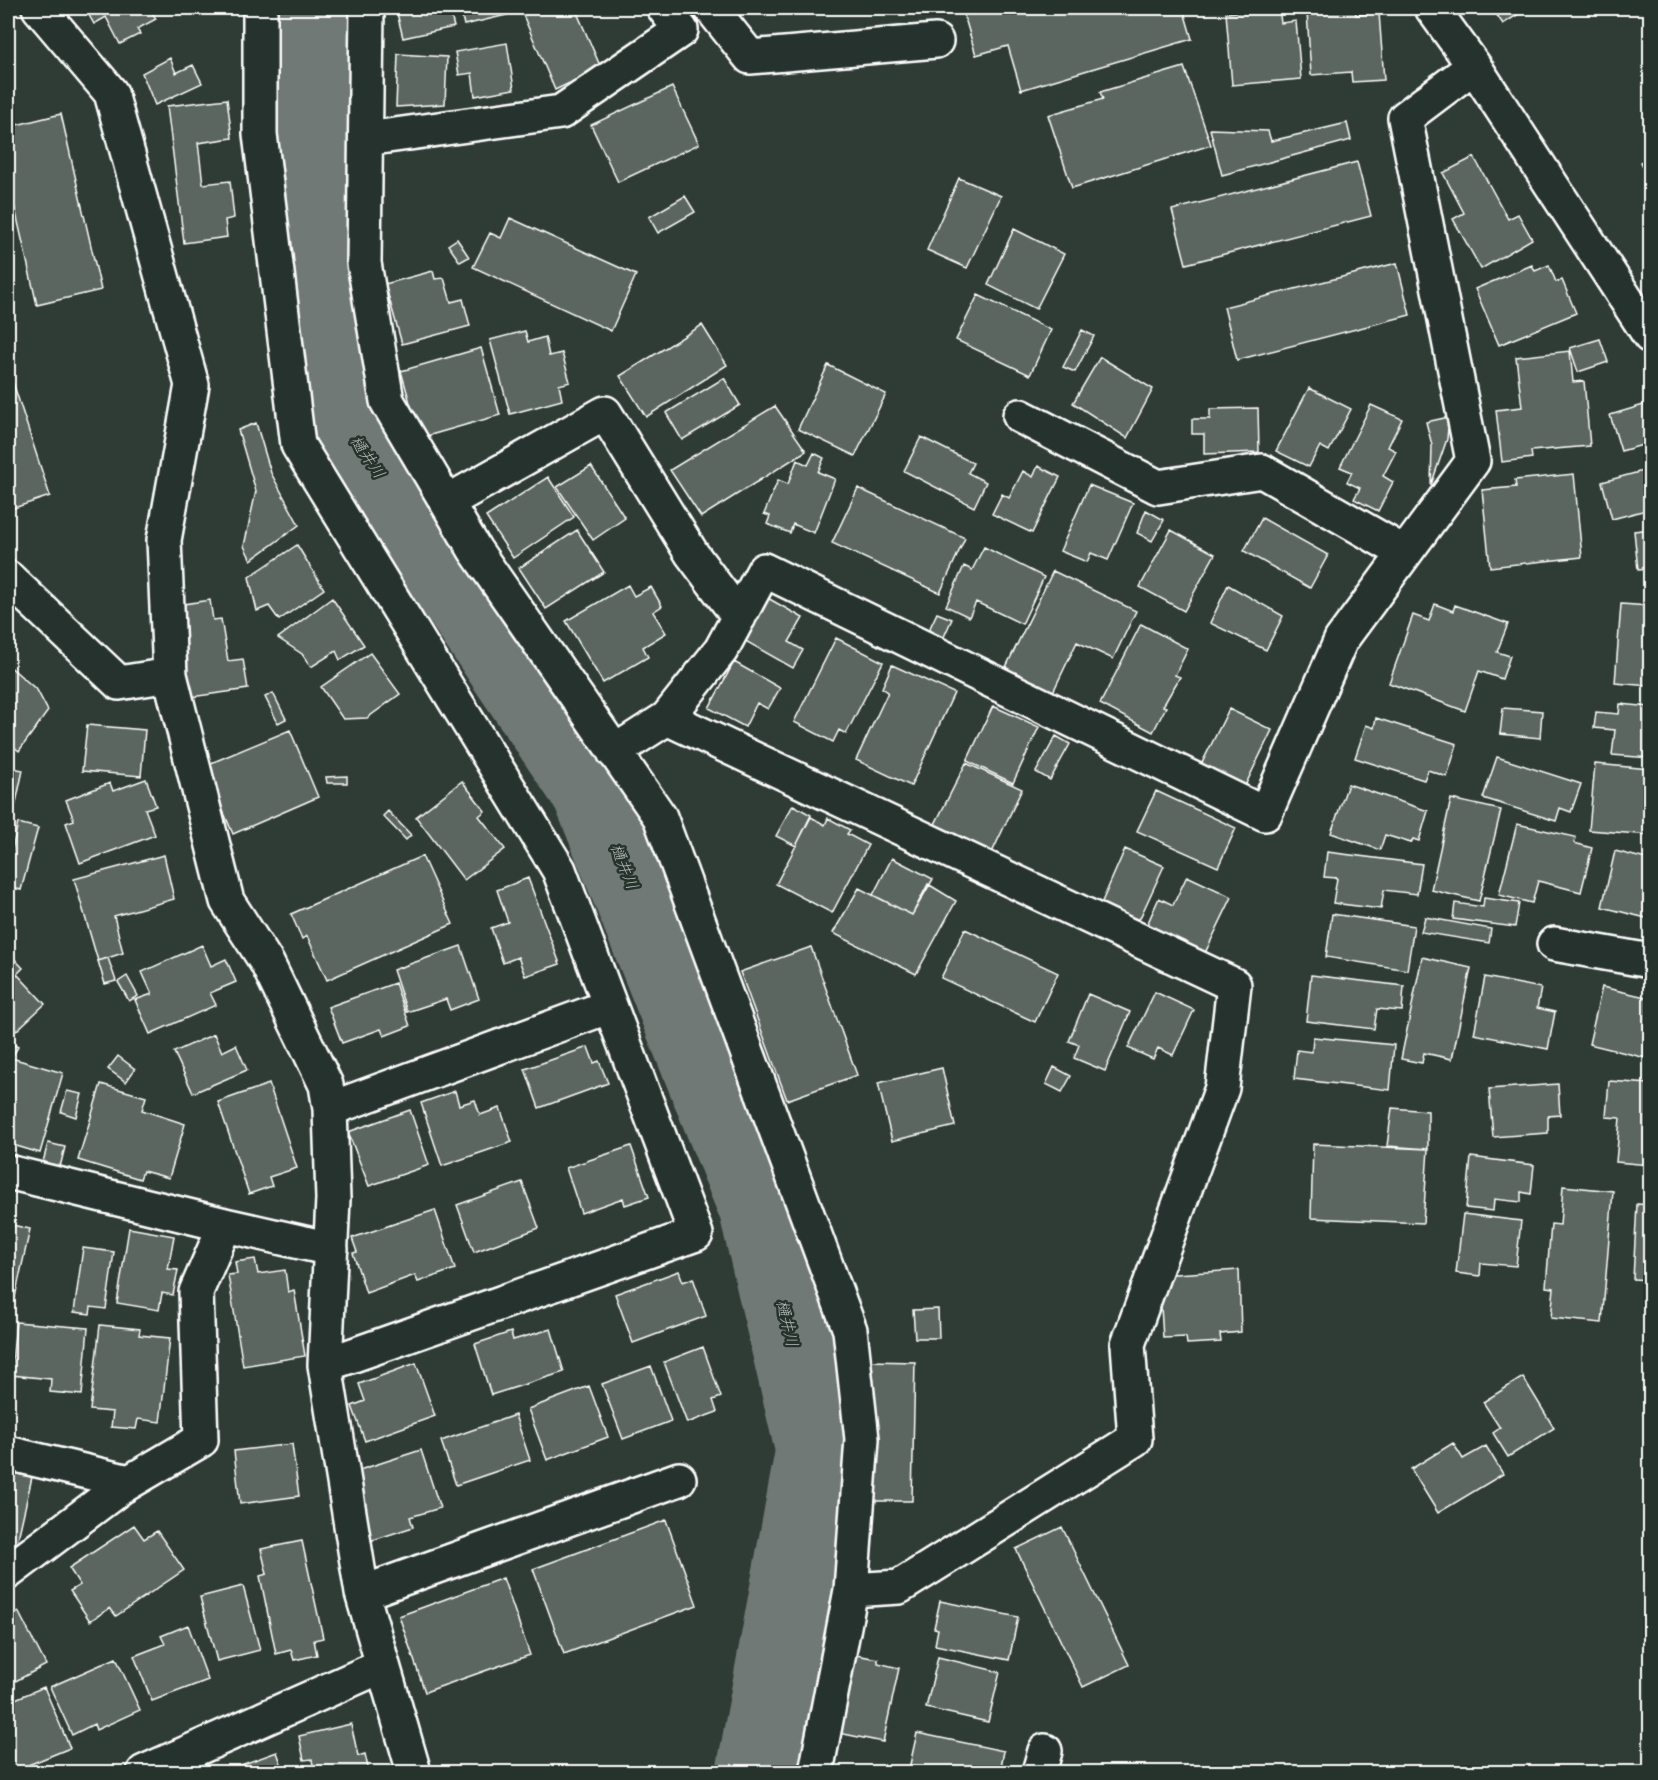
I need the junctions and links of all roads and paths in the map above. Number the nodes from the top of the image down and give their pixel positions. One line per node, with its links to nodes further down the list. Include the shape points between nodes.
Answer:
1 (39, 8): 16 (street, via 111,93 192,385 164,540)
2 (260, 8): 21 (street, via 260,134 298,445 559,870)
3 (367, 8): 9 (street)
4 (664, 8): 9 (street, via 681,30 561,112)
5 (711, 8): 7 (street, via 750,57)
6 (1432, 8): 8 (street)
7 (936, 40)
8 (1474, 66): 10 (street); 13 (street, via 1406,118 1473,461)
9 (366, 139): 12 (street, via 364,263 387,401)
10 (1650, 336)
11 (1020, 416): 13 (street, via 1158,487 1262,471)
12 (447, 502): 15 (street, via 604,413 692,554); 18 (street, via 475,550)
13 (1405, 553): 15 (street, via 1341,640 1265,814 764,570)
14 (8, 578): 16 (street, via 119,683)
15 (739, 617): 17 (street, via 721,650)
16 (170, 675): 22 (street, via 227,901 267,963 326,1085)
17 (667, 718): 18 (street); 31 (street, via 1234,985 1222,1088 1128,1344 1135,1439 899,1587)
18 (614, 752): 31 (street, via 660,817 850,1330 862,1439)
19 (1554, 944): 20 (street)
20 (1650, 961)
21 (610, 1006): 22 (street); 26 (street, via 696,1234)
22 (330, 1109): 25 (street)
23 (8, 1172): 24 (street)
24 (225, 1225): 25 (street); 29 (street, via 196,1292 201,1440)
25 (331, 1249): 26 (street)
26 (326, 1365): 32 (street)
27 (8, 1453): 29 (street)
28 (679, 1479): 32 (street)
29 (129, 1482): 30 (street)
30 (8, 1572)
31 (851, 1590): 36 (street)
32 (362, 1593): 33 (street)
33 (382, 1666): 34 (street); 35 (street)
34 (144, 1773)
35 (414, 1773)
36 (816, 1773)

